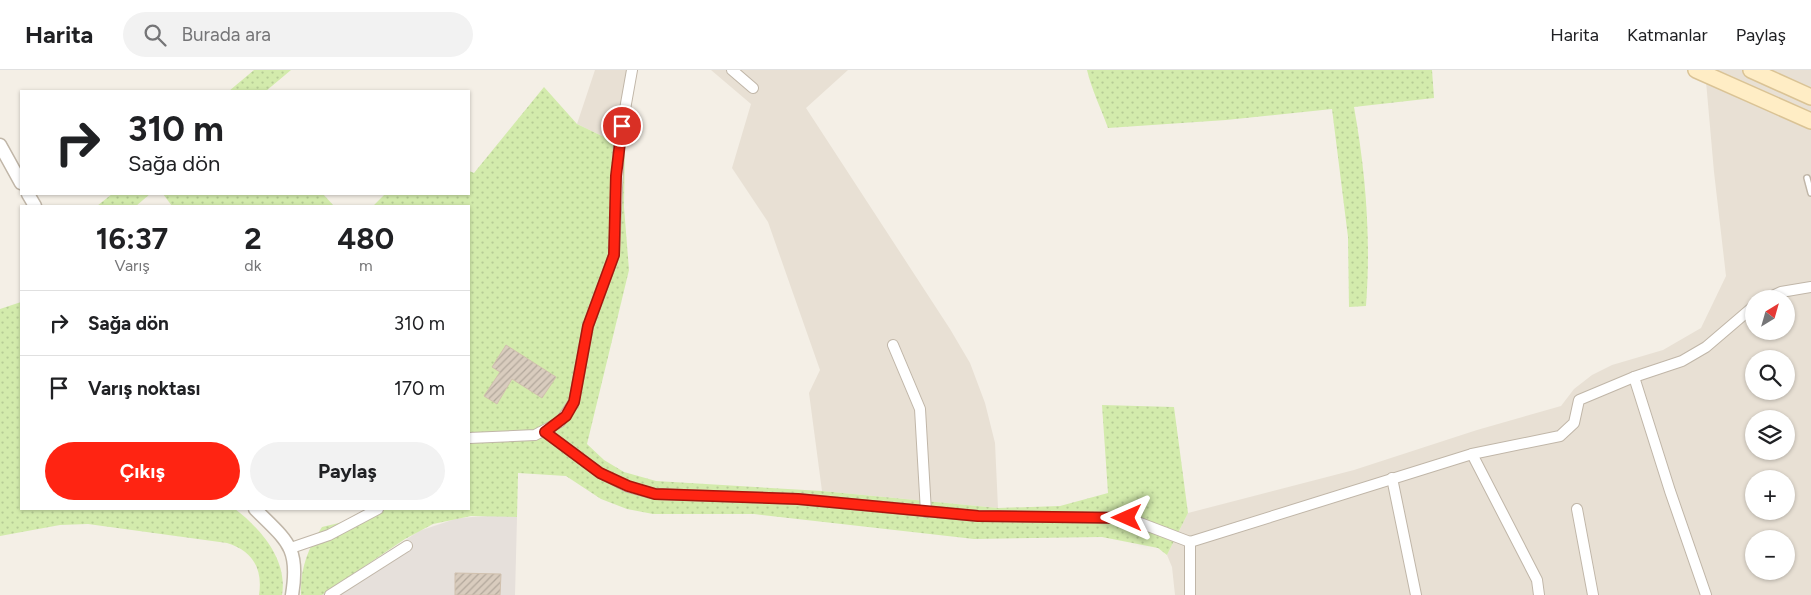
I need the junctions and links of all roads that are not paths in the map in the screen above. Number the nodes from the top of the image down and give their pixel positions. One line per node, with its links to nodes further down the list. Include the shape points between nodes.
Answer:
1 (632, 70): 17 (street, via 619,143 614,255 588,326 574,402 566,416)
2 (732, 70): 5 (street)
3 (1696, 70): 7 (main road)
4 (1751, 70): 6 (main road)
5 (753, 88)
6 (1811, 97)
7 (1811, 121)
8 (0, 144): 10 (street)
9 (1807, 178): 11 (lane)
10 (20, 180)
11 (1811, 193)
12 (1811, 287): 13 (street)
13 (1793, 290)
14 (1745, 313): 16 (street, via 1693,356)
15 (893, 345): 24 (street, via 920,409)
16 (1634, 377): 19 (street, via 1579,400 1574,423 1560,436); 34 (street)
17 (545, 432): 18 (street, via 526,437); 24 (street, via 600,473 649,493 682,497 798,499)
18 (470, 438)
19 (1472, 454): 20 (street); 32 (street, via 1537,580)
20 (1392, 478): 25 (street); 31 (street)
21 (1577, 509): 33 (street)
22 (256, 510): 27 (street)
23 (376, 510): 27 (street, via 341,529)
24 (926, 512): 25 (street, via 1017,518 1127,518)
25 (1190, 542): 30 (street)
26 (407, 546): 29 (street)
27 (291, 548): 28 (street, via 296,572)
28 (292, 595)
29 (330, 595)
30 (1190, 595)
31 (1416, 595)
32 (1539, 595)
33 (1593, 595)
34 (1706, 595)

